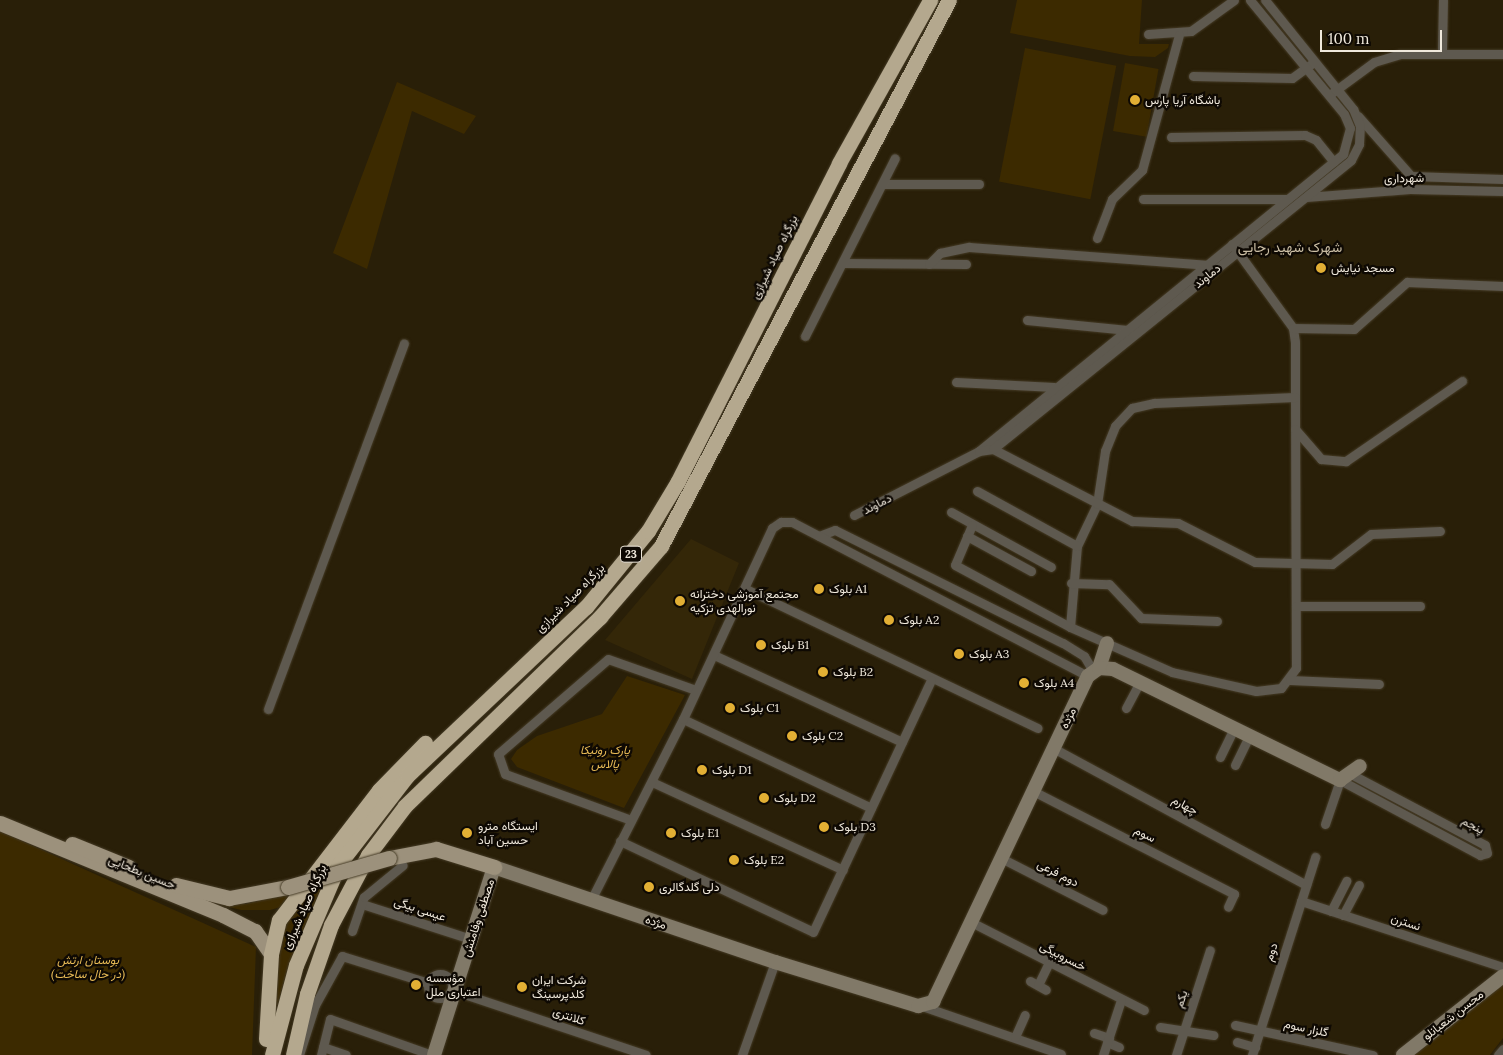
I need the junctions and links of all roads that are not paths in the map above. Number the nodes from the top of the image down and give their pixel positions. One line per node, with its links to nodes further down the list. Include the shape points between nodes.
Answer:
1 (919, 0): 21 (highway)
2 (930, 0): 21 (highway, بزرگراه صیاد شیرازی / 23)
3 (950, 0): 148 (highway, 23, via 670,531 600,617 441,770 373,849 331,925 307,994)
4 (1234, 0): 9 (street, via 1204,25)
5 (1250, 0): 13 (street, دماوند)
6 (1265, 0): 12 (street, دماوند)
7 (1443, 0): 10 (street)
8 (1148, 34): 9 (street)
9 (1179, 35): 33 (street, via 1142,170 1112,199)
10 (1442, 51): 11 (street); 15 (street, via 1374,62)
11 (1503, 54)
12 (1315, 61): 13 (street); 15 (street, دماوند)
13 (1307, 67): 14 (street, via 1292,78); 16 (street, دماوند)
14 (1193, 76)
15 (1337, 89): 16 (street); 17 (street, دماوند)
16 (1329, 95): 20 (street, دماوند, via 1350,128 1350,142)
17 (1353, 109): 22 (street, شهرداری); 30 (street, دماوند, via 1360,126 1359,144 1351,160)
18 (1171, 137): 20 (street, via 1305,135 1316,140)
19 (895, 158): 25 (street)
20 (1334, 162): 32 (street, دماوند)
21 (839, 163): 80 (highway, بزرگراه صیاد شیرازی / 23, via 678,481 648,531 586,607)
22 (1411, 176): 23 (street, شهرداری); 27 (street)
23 (1444, 178): 24 (street, شهرداری); 28 (street)
24 (1503, 179)
25 (882, 184): 26 (street); 36 (street)
26 (979, 184)
27 (1410, 189): 28 (street, شهرداری); 30 (street, شهرداری)
28 (1444, 190): 29 (street, شهرداری)
29 (1503, 190)
30 (1306, 197): 35 (street, دماوند)
31 (1143, 199): 32 (street)
32 (1287, 199): 34 (street, دماوند)
33 (1097, 238)
34 (1232, 244): 35 (street); 39 (street, دماوند)
35 (1238, 252): 39 (street, دماوند); 43 (street)
36 (844, 263): 37 (street); 44 (street)
37 (929, 264): 38 (street); 39 (street, via 940,253 969,247)
38 (966, 264)
39 (1210, 268): 42 (street, دماوند); 45 (street, دماوند)
40 (1503, 286): 43 (street, via 1407,282 1354,329)
41 (1027, 320): 42 (street)
42 (1127, 328): 45 (street); 49 (street, دماوند)
43 (1293, 328): 50 (street)
44 (805, 336)
45 (1133, 336): 52 (street, دماوند)
46 (404, 343): 82 (street)
47 (1462, 381): 51 (street, via 1346,461 1321,460)
48 (956, 382): 49 (street)
49 (1054, 387): 53 (street, دماوند)
50 (1295, 396): 51 (street); 55 (street, via 1154,402 1132,408 1115,426 1105,451)
51 (1295, 429): 63 (street)
52 (993, 449): 53 (street, دماوند); 55 (street)
53 (979, 451): 57 (street, دماوند)
54 (977, 491): 62 (street)
55 (1097, 504): 62 (street); 63 (street, via 1132,521 1178,523 1255,562)
56 (951, 512): 58 (street)
57 (854, 515)
58 (972, 524): 61 (street); 64 (street)
59 (1440, 531): 63 (street, via 1371,534 1332,564)
60 (819, 536): 67 (street, via 792,522 772,528); 74 (street); 74 (street, via 835,530 1063,643 1084,656)
61 (966, 536): 65 (street); 71 (street, via 955,565)
62 (1077, 546): 66 (street)
63 (1296, 563): 68 (street)
64 (1051, 567)
65 (1031, 571)
66 (1071, 584): 70 (street, via 1108,584 1141,618); 71 (street)
67 (746, 589): 73 (street); 75 (street)
68 (1296, 606): 69 (street); 76 (street, via 1296,668)
69 (1420, 606)
70 (1217, 621)
71 (1070, 627): 72 (street)
72 (1107, 643): 74 (main road, مژده); 76 (street, via 1172,672 1256,691 1275,690)
73 (714, 655): 79 (street); 87 (street)
74 (1094, 672): 77 (main road, via 1113,669); 88 (main road, مژده)
75 (931, 680): 84 (street); 87 (street)
76 (1290, 680): 78 (street)
77 (1140, 682): 81 (street); 85 (main road)
78 (1379, 684)
79 (696, 690): 83 (street); 96 (street, via 608,660 498,754 505,774)
80 (488, 696): 120 (highway, via 436,732 379,790 279,920); 147 (highway, بزرگراه صیاد شیرازی / 23, via 407,776 339,864 296,965)
81 (1126, 708)
82 (268, 709)
83 (683, 719): 92 (street); 94 (street)
84 (1038, 728)
85 (1234, 728): 86 (main road); 89 (street)
86 (1250, 736): 90 (street); 91 (main road)
87 (902, 742): 94 (street)
88 (1053, 748): 93 (main road, مژده); 107 (street, چهارم)
89 (1220, 757)
90 (1235, 765)
91 (1350, 773): 91 (street, پنجم, via 1485,845 1487,853 1480,855); 98 (street)
92 (652, 782): 96 (street); 105 (street)
93 (1033, 791): 102 (main road, مژده); 112 (street, سوم, via 1234,894)
94 (871, 808): 105 (street)
95 (0, 818): 101 (main road, حسین بطحایی, bridge, via 194,892 237,897 288,887)
96 (631, 820): 99 (street)
97 (0, 823): 120 (main road, via 223,915 255,931)
98 (1325, 824)
99 (620, 841): 105 (street, via 813,932); 109 (street)
100 (1315, 857): 107 (street, دوم)
101 (389, 858): 104 (main road, مژده, via 436,849)
102 (1001, 858): 113 (street, دوم فرعی); 116 (main road, مژده)
103 (403, 865): 111 (street)
104 (494, 867): 109 (main road, مژده); 118 (main road, مصطفی وفامنش)
105 (843, 870)
106 (1346, 881): 114 (street)
107 (1306, 885): 110 (street, دوم)
108 (1359, 885): 115 (street)
109 (591, 900): 121 (main road, مژده)
110 (1301, 901): 114 (street, نسترن); 135 (street, دوم)
111 (362, 904): 117 (street); 118 (street, عیسی بیگی)
112 (1228, 906)
113 (1103, 910)
114 (1331, 911): 115 (street, نسترن)
115 (1343, 915): 123 (street, نسترن)
116 (971, 922): 122 (street, خسروبیگی); 129 (main road, مژده, via 940,993)
117 (352, 931)
118 (471, 939): 127 (main road, مصطفی وفامنش)
119 (1210, 950): 134 (street, یکم)
120 (271, 954): 146 (highway)
121 (775, 962): 129 (main road, مژده); 153 (street)
122 (1048, 962): 126 (street); 128 (street, خسروبیگی)
123 (1503, 967)
124 (1503, 976): 157 (main road, محسن شعبانلو)
125 (428, 983): 127 (street, via 431,994); 127 (street, via 435,975); 149 (street, via 346,955 334,963)
126 (1038, 985)
127 (450, 989): 151 (main road, مصطفی وفامنش); 152 (street, کلانتری)
128 (1121, 1000): 130 (street, خسروبیگی); 139 (street)
129 (922, 1006): 138 (street, مژده)
130 (1144, 1010)
131 (1025, 1015): 138 (street)
132 (1235, 1025): 135 (street, گلزار سوم)
133 (1160, 1027): 134 (street)
134 (1184, 1031): 137 (street); 155 (street, یکم)
135 (1260, 1031): 144 (street, دوم); 156 (street, گلزار سوم)
136 (1094, 1033): 139 (street)
137 (1213, 1035)
138 (1015, 1037): 145 (street, مژده)
139 (1108, 1040): 141 (street); 154 (street)
140 (1236, 1042): 144 (street)
141 (1119, 1048)
142 (1503, 1048): 158 (street)
143 (322, 1051): 150 (street); 151 (street, via 330,1019)
144 (1253, 1051)
145 (1061, 1054)
146 (266, 1055)
147 (272, 1055)
148 (293, 1055)
149 (299, 1055)
150 (346, 1055)
151 (433, 1055)
152 (646, 1055)
153 (742, 1055)
154 (1103, 1055)
155 (1176, 1055)
156 (1373, 1055)
157 (1403, 1055)
158 (1498, 1055)

